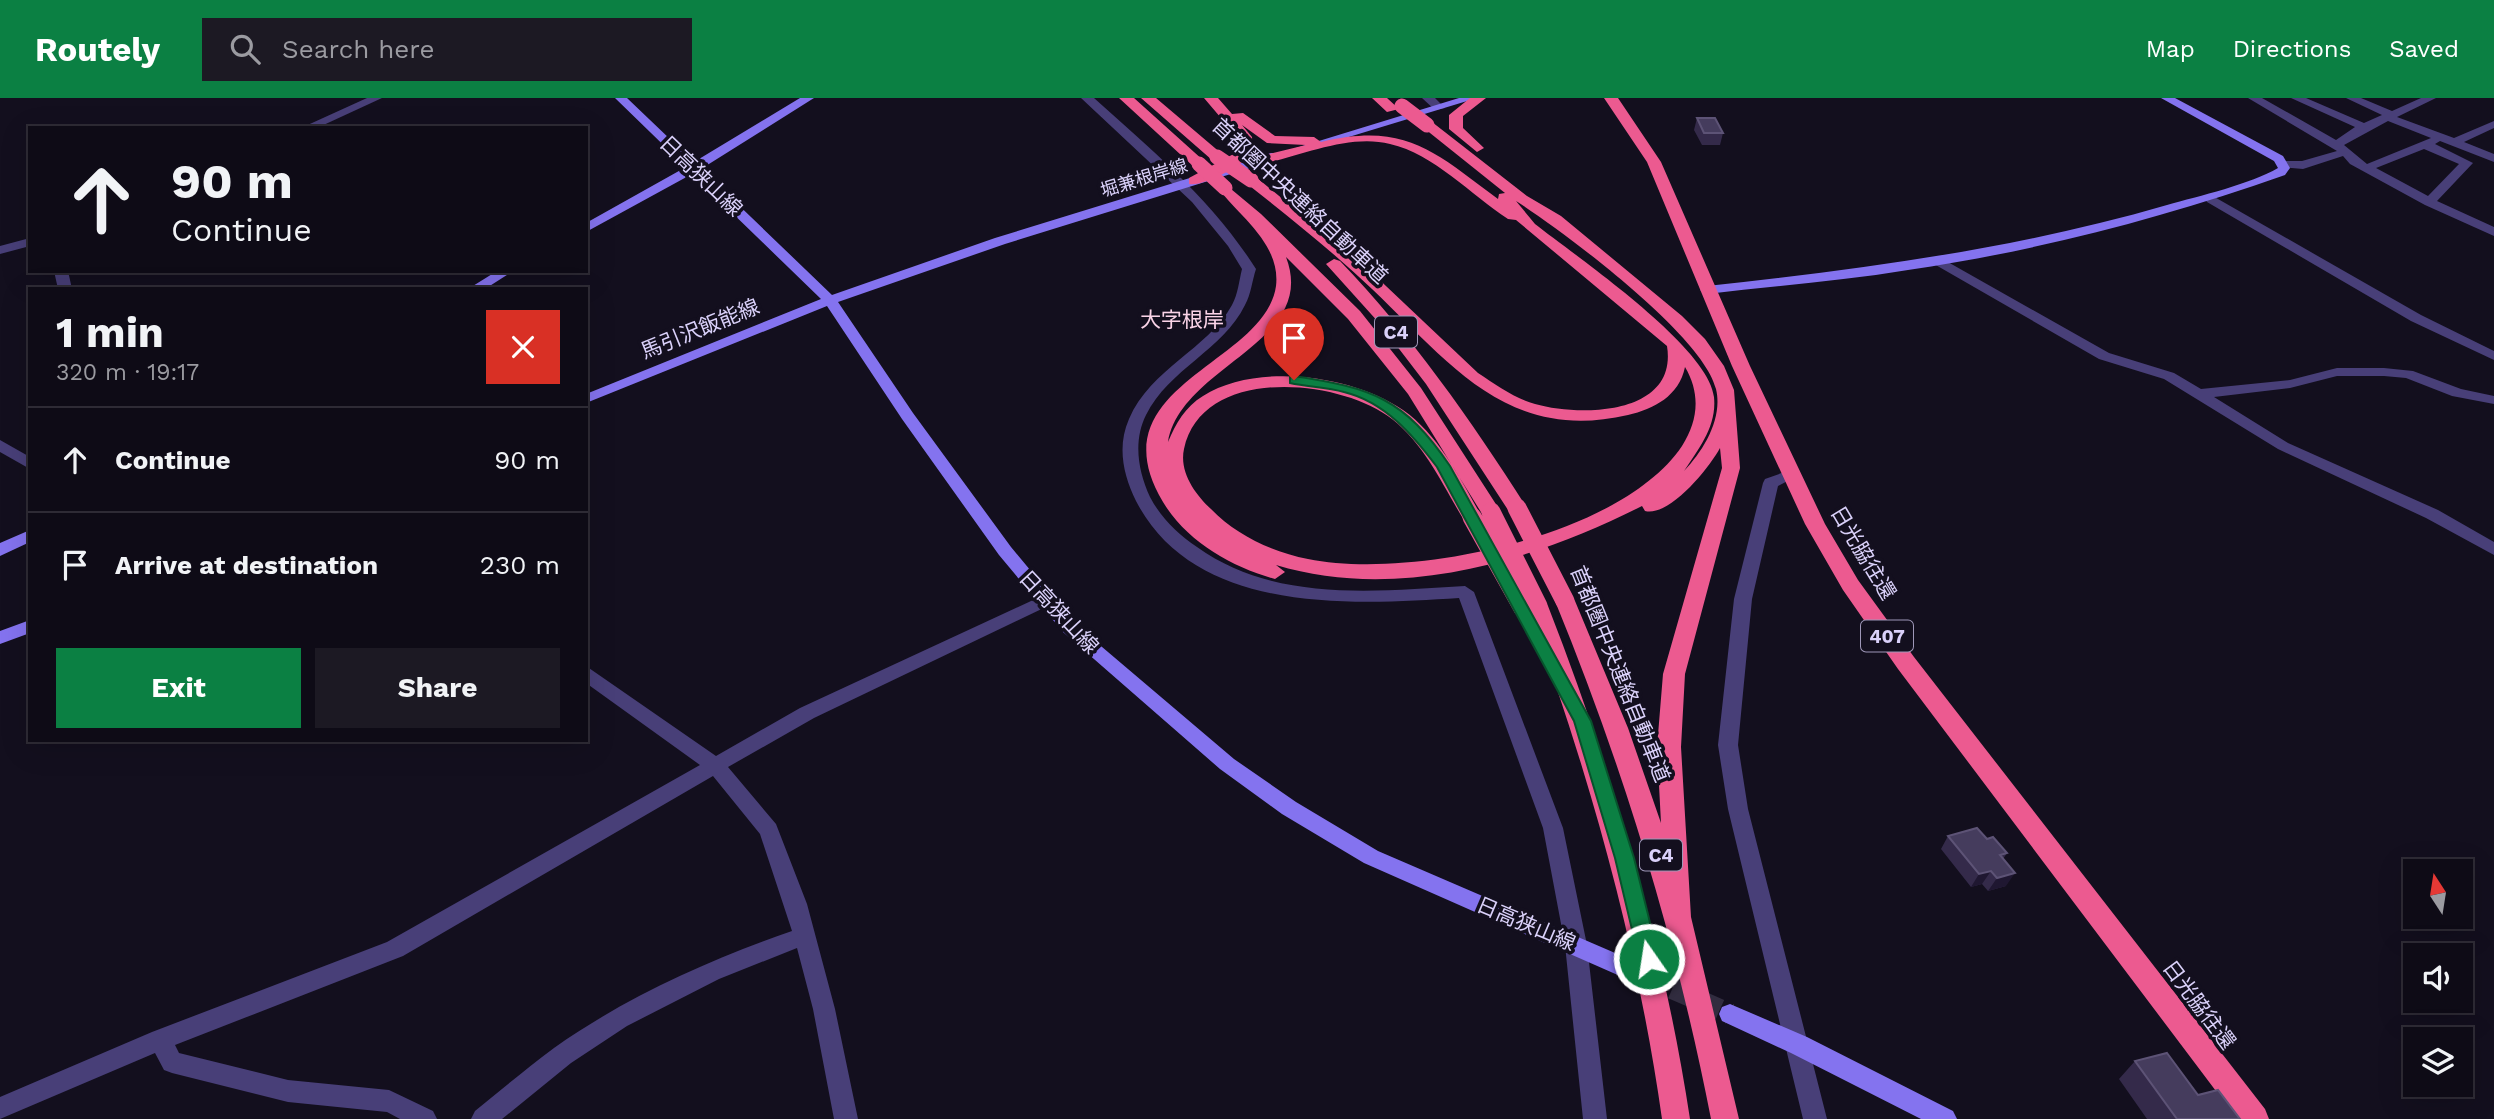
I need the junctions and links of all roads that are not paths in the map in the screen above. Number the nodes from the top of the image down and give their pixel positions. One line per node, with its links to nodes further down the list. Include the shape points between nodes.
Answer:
1 (376, 98): 23 (street)
2 (621, 98): 35 (main road, 日高狭山線)
3 (808, 98): 35 (main road)
4 (1087, 98): 37 (street)
5 (1126, 98): 40 (highway, 首都圏中央連絡自動車道 / C4, bridge)
6 (1148, 98): 36 (highway, 首都圏中央連絡自動車道 / C4, bridge)
7 (1211, 98): 37 (highway, via 1245,137 1248,151)
8 (1224, 98): 27 (highway, via 1238,116 1272,140)
9 (1378, 98): 19 (highway)
10 (1428, 98): 20 (street)
11 (1471, 98): 20 (main road, 堀兼根岸線)
12 (1479, 98): 41 (highway, via 1455,115 1456,129 1534,194)
13 (1611, 98): 50 (highway, 日光脇往還 / 407, via 1654,162)
14 (2167, 98): 33 (main road)
15 (2254, 98): 30 (street)
16 (2297, 98): 25 (street)
17 (2352, 98): 21 (street)
18 (2430, 98): 21 (street)
19 (1395, 104): 24 (highway)
20 (1439, 107): 27 (main road, 堀兼根岸線)
21 (2390, 116): 25 (street); 26 (street)
22 (2494, 124): 28 (street)
23 (312, 126)
24 (1421, 126): 41 (highway); 42 (highway, via 1510,201)
25 (2364, 127): 30 (street)
26 (2441, 137): 28 (street); 29 (street)
27 (1336, 138): 32 (main road, 堀兼根岸線)
28 (2455, 142): 31 (street)
29 (2424, 144): 34 (street); 39 (street, via 2467,163)
30 (2341, 148): 33 (street, via 2303,165); 34 (street)
31 (2494, 158)
32 (1258, 161): 37 (main road, 堀兼根岸線); 42 (highway, via 1338,143 1388,139 1424,154)
33 (2284, 164): 38 (main road, via 2281,172)
34 (2367, 168): 39 (street)
35 (692, 169): 43 (main road); 51 (main road, 日高狭山線)
36 (1248, 181): 52 (highway, via 1379,287 1468,376 1504,398 1533,409 1581,416 1616,413 1649,403 1676,375); 70 (highway, 首都圏中央連絡自動車道 / C4, bridge, via 1321,251 1405,343 1446,397 1517,508 1565,601 1618,730)
37 (1187, 183): 51 (main road, 堀兼根岸線); 72 (street, via 1249,269 1237,308 1210,340 1162,376 1137,418 1129,451 1133,480 1155,520 1181,545 1222,572 1263,588 1317,597 1465,592 1553,828)
38 (2211, 198): 47 (main road); 53 (street, via 2416,318)
39 (2429, 202): 44 (street)
40 (1256, 217): 57 (highway, via 1281,263 1284,286 1276,314 1195,382 1166,414 1157,440 1158,475 1177,514 1209,542 1274,572 1318,581 1395,584 1491,571 1605,533 1684,485 1707,458); 61 (highway, 首都圏中央連絡自動車道 / C4, via 1380,346 1422,403)
41 (1556, 219): 57 (highway, via 1699,343 1725,390)
42 (1530, 226): 52 (highway)
43 (588, 227)
44 (2493, 230)
45 (28, 243): 46 (street)
46 (0, 250)
47 (1939, 261): 50 (main road); 54 (street, via 2104,356 2169,376)
48 (503, 273): 49 (main road)
49 (479, 287)
50 (1707, 290): 60 (highway, 日光脇往還 / 407)
51 (830, 300): 55 (main road, 馬引沢飯能線); 65 (main road, 日高狭山線, via 907,416)
52 (1675, 344): 61 (highway, via 1696,368 1706,401 1694,447 1671,476 1633,504 1600,520 1488,557 1394,570 1348,570 1311,568 1268,554 1233,538 1200,511 1188,497 1174,464 1174,449 1182,425 1194,412 1235,390 1261,382 1294,380 1349,388 1396,412 1420,435)
53 (2494, 356)
54 (2200, 394): 56 (street, via 2290,384 2337,372 2384,372 2408,374 2457,393); 63 (street, via 2283,446 2431,514)
55 (588, 399)
56 (2494, 400)
57 (1726, 412): 70 (highway, via 1732,449 1728,486 1674,674 1669,747)
58 (0, 445): 59 (street)
59 (28, 463)
60 (1793, 474): 76 (street, via 1771,483 1743,599 1728,745 1750,860); 86 (highway, 日光脇往還 / 407, via 1850,585)
61 (1482, 515): 82 (highway, C4, bridge, via 1582,721 1625,858 1649,959)
62 (28, 536): 64 (main road)
63 (2494, 549)
64 (0, 550)
65 (1044, 601): 69 (street, via 807,713); 72 (main road, 日高狭山線, via 1112,667 1227,764 1289,808 1371,857)
66 (28, 627): 67 (main road)
67 (0, 638)
68 (588, 674): 69 (street)
69 (715, 765): 71 (street, via 768,830); 75 (street, via 395,949)
70 (1679, 915): 83 (highway, 首都圏中央連絡自動車道 / C4)
71 (805, 936): 79 (street, via 706,974 626,1018 564,1055); 80 (street)
72 (1576, 945): 73 (main road, 日高狭山線); 81 (street)
73 (1628, 969)
74 (1730, 1014): 76 (main road)
75 (160, 1040): 77 (street); 78 (street, via 172,1062 288,1091 389,1101)
76 (1799, 1045): 84 (street); 85 (main road)
77 (0, 1109)
78 (425, 1119)
79 (483, 1119)
80 (846, 1119)
81 (1595, 1119)
82 (1676, 1119)
83 (1725, 1119)
84 (1815, 1119)
85 (1945, 1119)
86 (2255, 1119)

